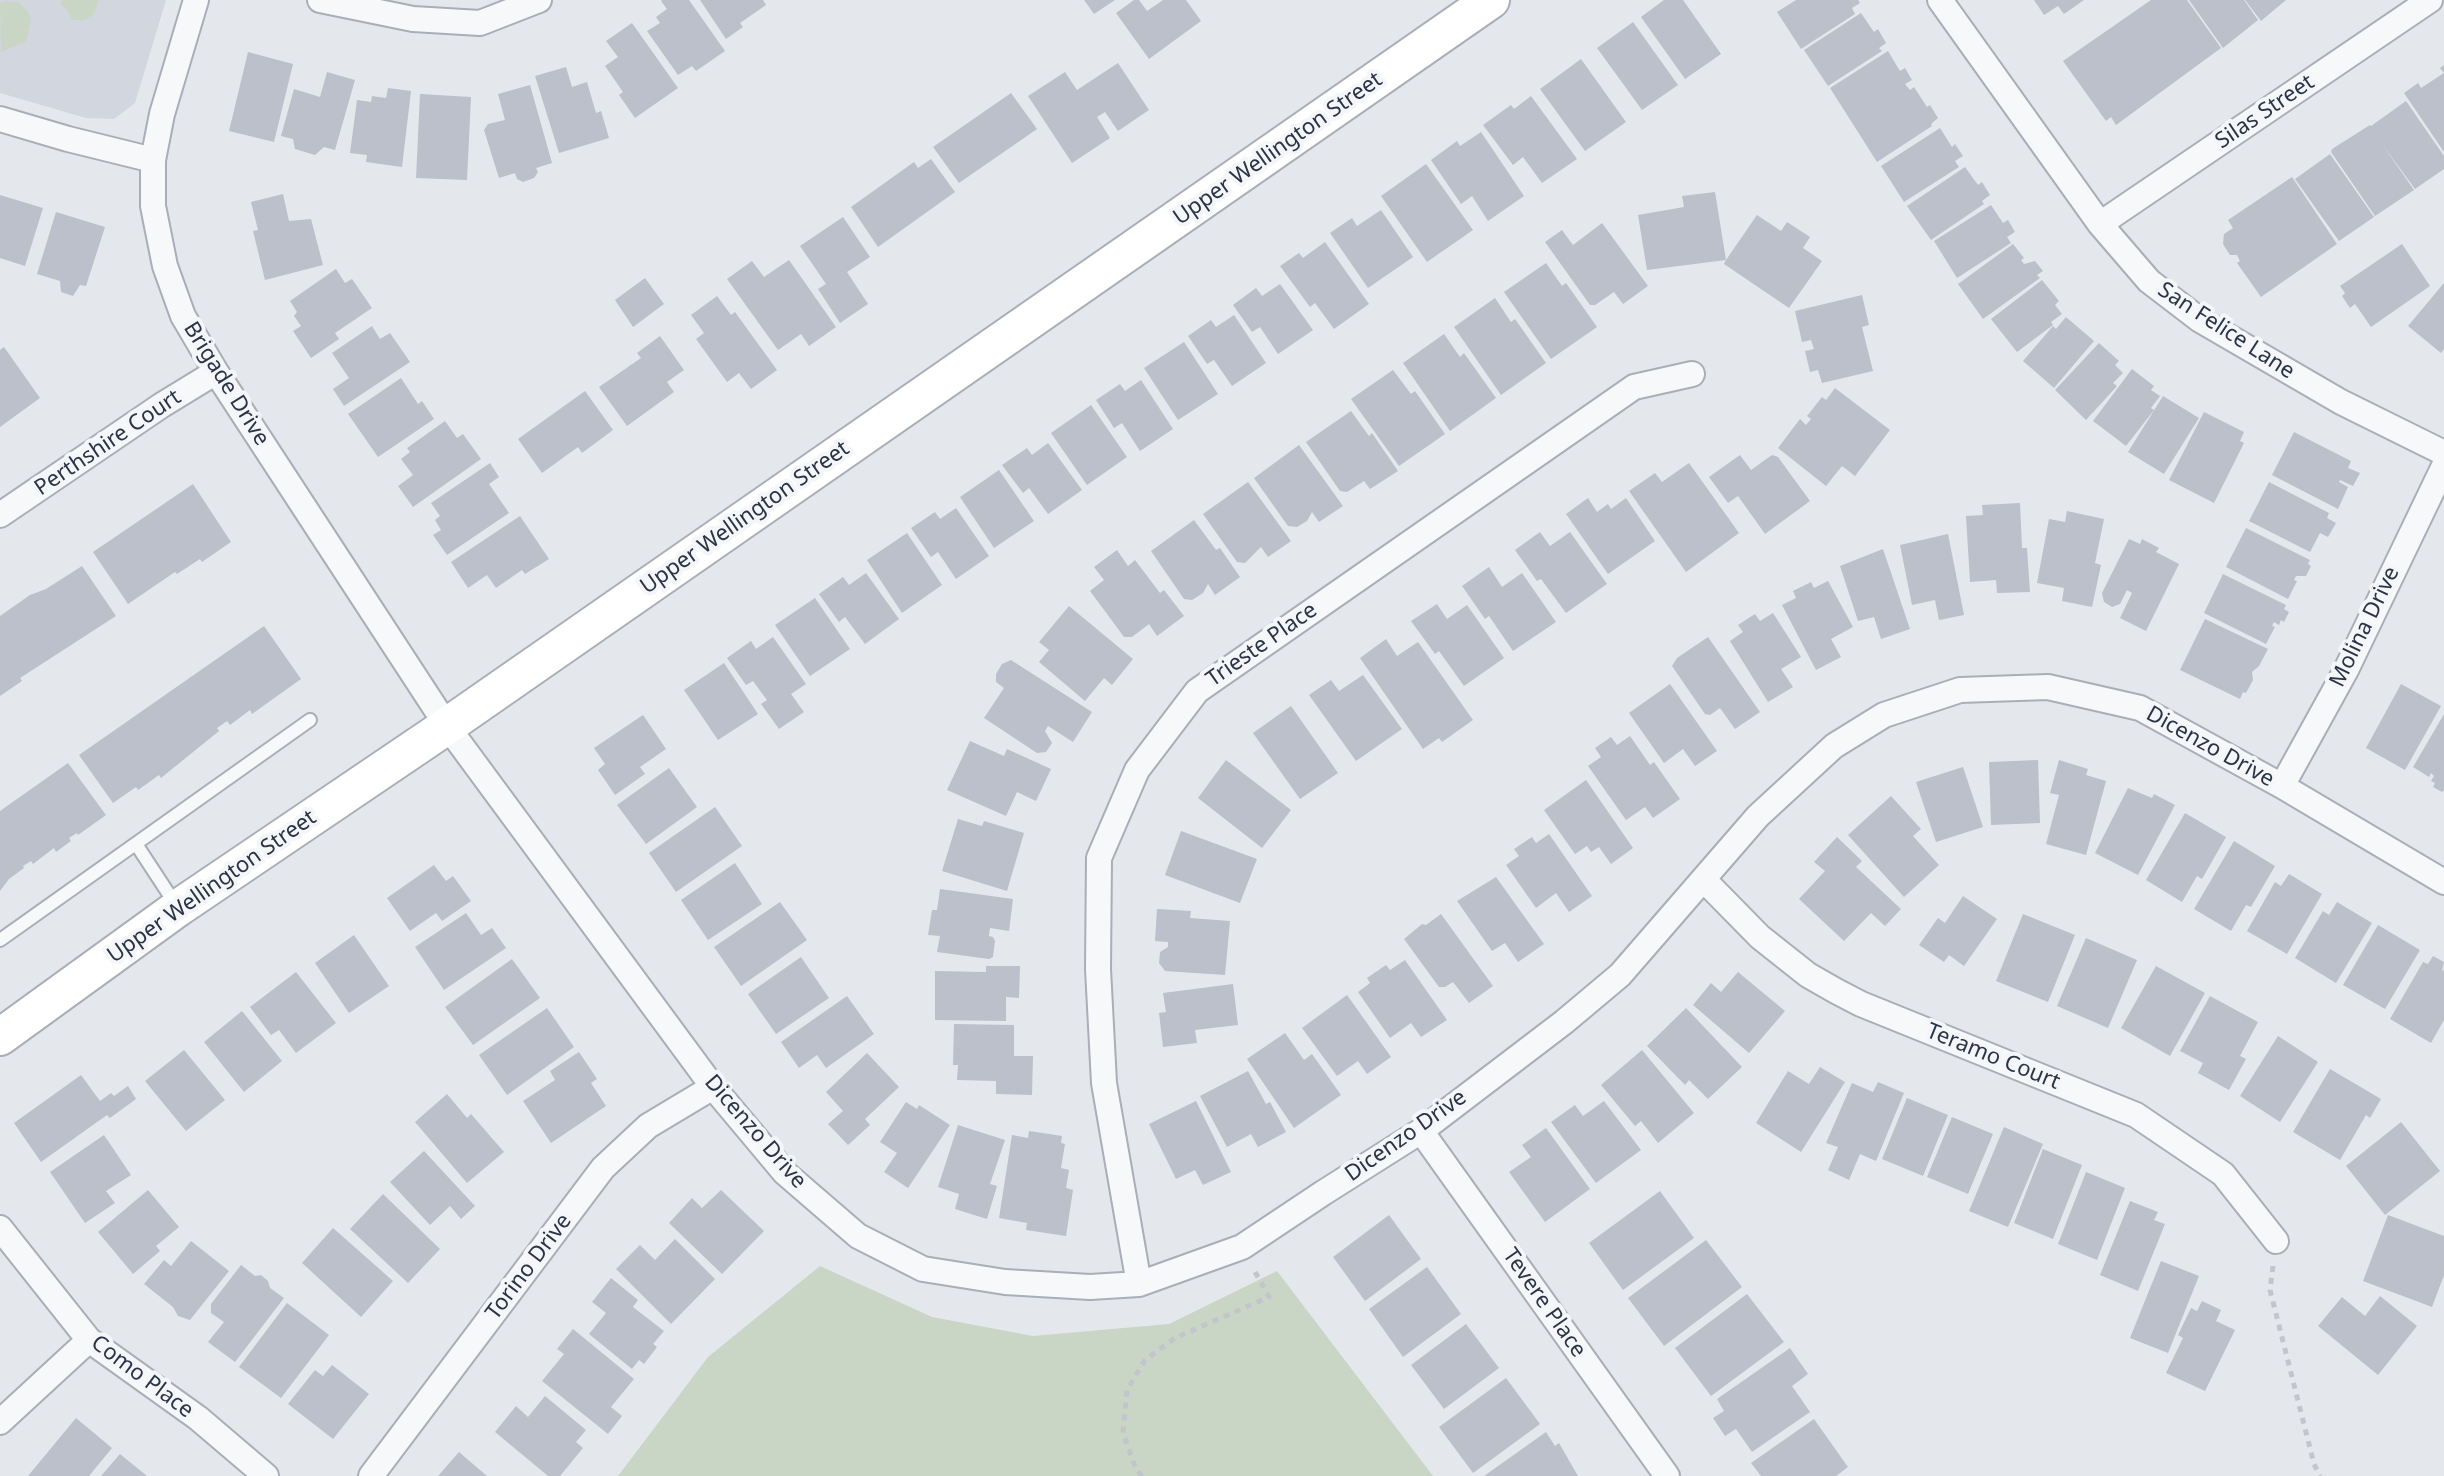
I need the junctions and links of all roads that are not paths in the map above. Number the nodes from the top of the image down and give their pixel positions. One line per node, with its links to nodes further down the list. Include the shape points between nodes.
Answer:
1 (320, 0): 2 (street, via 413,19 480,23)
2 (539, 0)
3 (1491, 0): 16 (main road, Upper Wellington Street)
4 (1940, 0): 9 (street, San Felice Lane)
5 (2430, 0): 9 (street, Silas Street)
6 (191, 3): 8 (street, Brigade Drive)
7 (0, 119): 8 (street)
8 (153, 160): 10 (street, Brigade Drive, via 153,206 165,266 183,316)
9 (2100, 224): 12 (street, San Felice Lane, via 2149,281 2200,320 2341,402)
10 (216, 372): 14 (street, Perthshire Court); 16 (street, Brigade Drive)
11 (1692, 374): 28 (street, Trieste Place, via 1634,387 1210,681 1137,770 1099,858 1098,969 1104,1083)
12 (2444, 453)
13 (2444, 466): 17 (street, Molina Drive, via 2346,670)
14 (0, 515)
15 (310, 720): 18 (lane)
16 (447, 726): 21 (main road, Upper Wellington Street); 24 (street, Dicenzo Drive)
17 (2282, 786): 19 (street, Dicenzo Drive, via 2140,708 2048,687 1960,690 1884,715 1834,746 1758,816); 20 (street, Dicenzo Drive)
18 (136, 844): 21 (lane); 22 (lane)
19 (1704, 880): 25 (street, Dicenzo Drive, via 1620,975); 27 (street, Teramo Court, via 1760,937 1822,983 1861,1004 2136,1115 2223,1174)
20 (2444, 882)
21 (178, 908): 23 (main road, Upper Wellington Street)
22 (0, 940)
23 (0, 1037)
24 (713, 1087): 28 (street, Dicenzo Drive, via 785,1173 858,1236 923,1269 1005,1282); 32 (street, Torino Drive, via 648,1126 603,1168)
25 (1421, 1131): 28 (street, Dicenzo Drive, via 1242,1247); 33 (street, Tevere Place)
26 (0, 1228): 29 (street, Como Place)
27 (2276, 1241)
28 (1139, 1284)
29 (89, 1340): 30 (street); 31 (street, Como Place, via 198,1418)
30 (0, 1422)
31 (266, 1476)
32 (371, 1476)
33 (1667, 1476)

